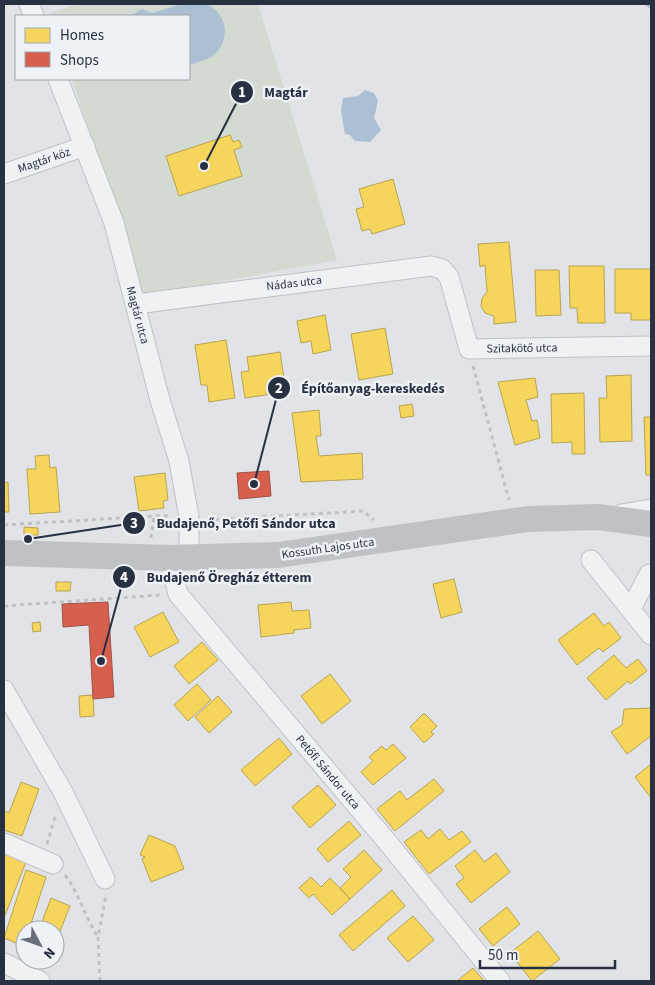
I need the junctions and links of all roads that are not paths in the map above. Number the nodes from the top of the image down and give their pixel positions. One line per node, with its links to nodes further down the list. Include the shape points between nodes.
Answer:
1 (58, 80): 2 (street, Magtár utca)
2 (85, 146): 3 (street, Magtár köz); 5 (street, Magtár utca, via 114,223)
3 (4, 174)
4 (448, 276): 5 (street, Nádas utca, via 442,269 431,266); 6 (street, Szitakötő utca, via 469,349)
5 (136, 304): 11 (street, Magtár utca, via 179,461 189,516)
6 (651, 346)
7 (651, 509): 8 (street)
8 (598, 517): 9 (main road, Kossuth Lajos utca); 11 (main road, Kossuth Lajos utca, via 528,519 278,555)
9 (651, 524)
10 (4, 553): 11 (main road, Kossuth Lajos utca)
11 (179, 558): 22 (street, Petőfi Sándor utca, via 178,594 390,844)
12 (591, 560): 14 (street)
13 (649, 574): 14 (street)
14 (631, 609): 15 (street)
15 (651, 635)
16 (4, 690): 19 (street, via 63,792)
17 (4, 843): 18 (street)
18 (47, 862)
19 (105, 879)
20 (4, 963): 21 (street)
21 (40, 981)
22 (500, 981)

